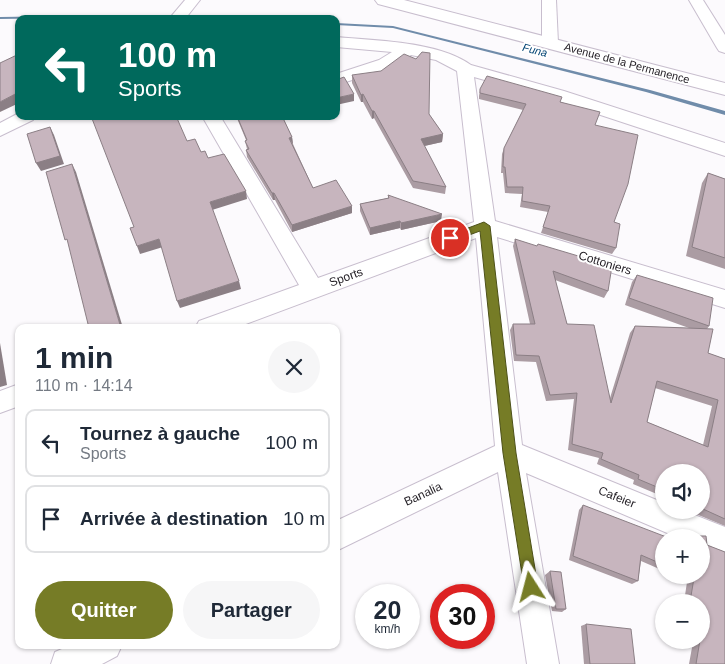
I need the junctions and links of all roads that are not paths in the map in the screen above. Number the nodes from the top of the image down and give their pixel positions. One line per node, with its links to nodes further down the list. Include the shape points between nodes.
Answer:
1 (384, 0): 7 (street, Avenue de la Permanence)
2 (549, 0): 7 (street)
3 (696, 0): 8 (street)
4 (193, 1): 5 (street)
5 (181, 15)
6 (340, 42): 9 (street)
7 (550, 43): 12 (street, Avenue de la Permanence)
8 (725, 48)
9 (408, 50): 10 (street, via 456,62); 11 (street, via 384,64)
10 (465, 69): 16 (street, via 558,95); 17 (street)
11 (340, 79)
12 (725, 89)
13 (19, 120): 15 (street)
14 (213, 120): 18 (street)
15 (0, 130)
16 (725, 150)
17 (484, 226): 18 (street, Sports); 19 (street, Cottoniers); 23 (street)
18 (313, 289): 20 (street, Sports)
19 (725, 299)
20 (217, 324)
21 (15, 396): 22 (street)
22 (0, 402)
23 (509, 453): 24 (street, Banalia); 25 (street, Cafeier); 28 (street)
24 (340, 534)
25 (725, 542)
26 (98, 649): 27 (street)
27 (66, 664)
28 (543, 664)

